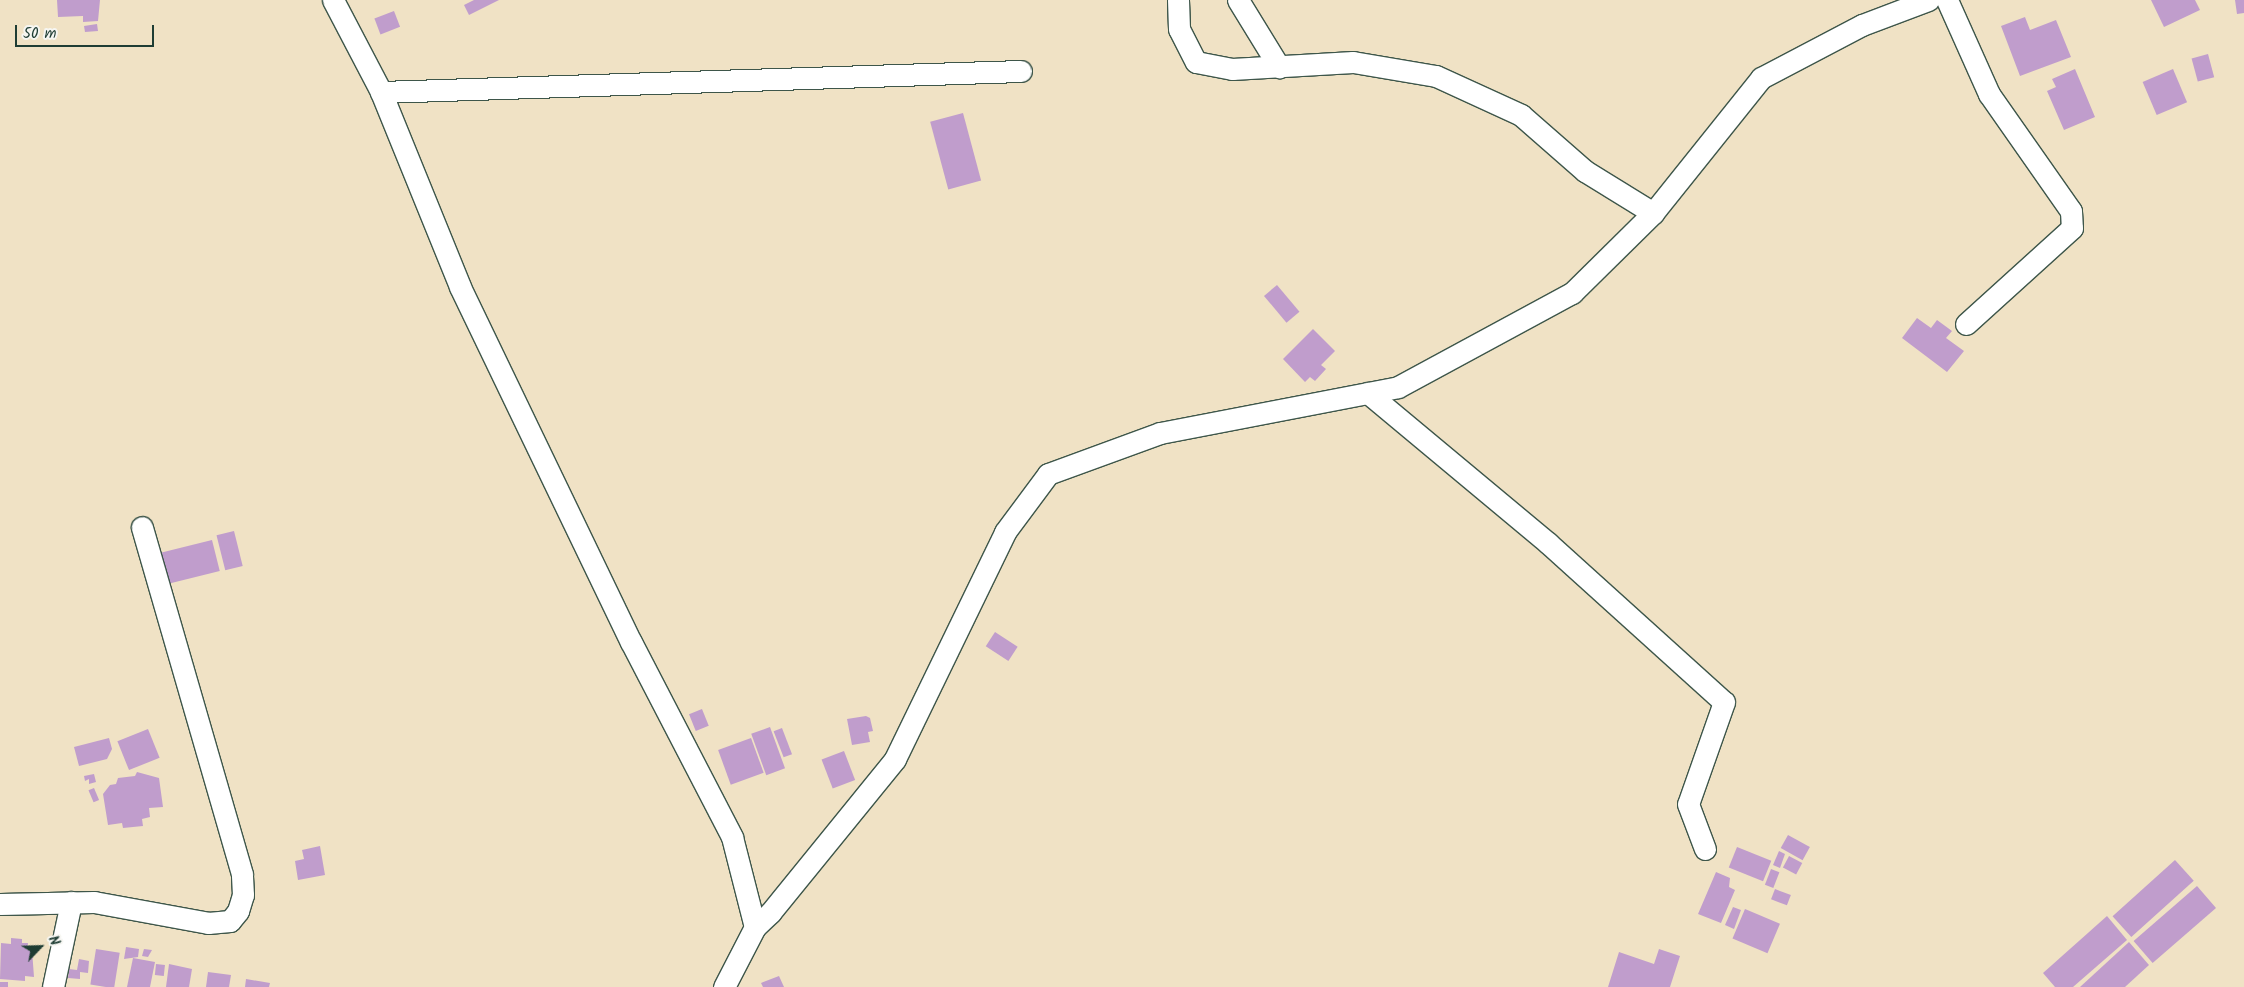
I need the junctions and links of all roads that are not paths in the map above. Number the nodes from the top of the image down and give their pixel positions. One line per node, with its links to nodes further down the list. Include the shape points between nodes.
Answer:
1 (333, 0): 8 (street)
2 (1178, 0): 6 (street, via 1179,29 1196,62 1232,69)
3 (1238, 0): 6 (street)
4 (1928, 0): 9 (street, via 1862,24 1761,78)
5 (1947, 0): 10 (street, via 1989,94 2071,212 2072,228)
6 (1279, 67): 9 (street, via 1353,62 1436,76 1521,115 1585,171)
7 (1021, 71): 8 (street)
8 (381, 92): 16 (street, via 460,286 631,642 732,837)
9 (1653, 213): 11 (street, via 1572,293 1398,387)
10 (1966, 324)
11 (1368, 393): 13 (street, via 1548,543 1724,702 1688,804); 16 (street, via 1160,433 1048,474 1006,532 895,759 770,913)
12 (142, 527): 14 (street, via 242,874 244,896 230,921 208,923 94,902)
13 (1705, 849)
14 (72, 902): 15 (street); 17 (street)
15 (0, 904)
16 (754, 927): 18 (street)
17 (52, 987)
18 (724, 987)

